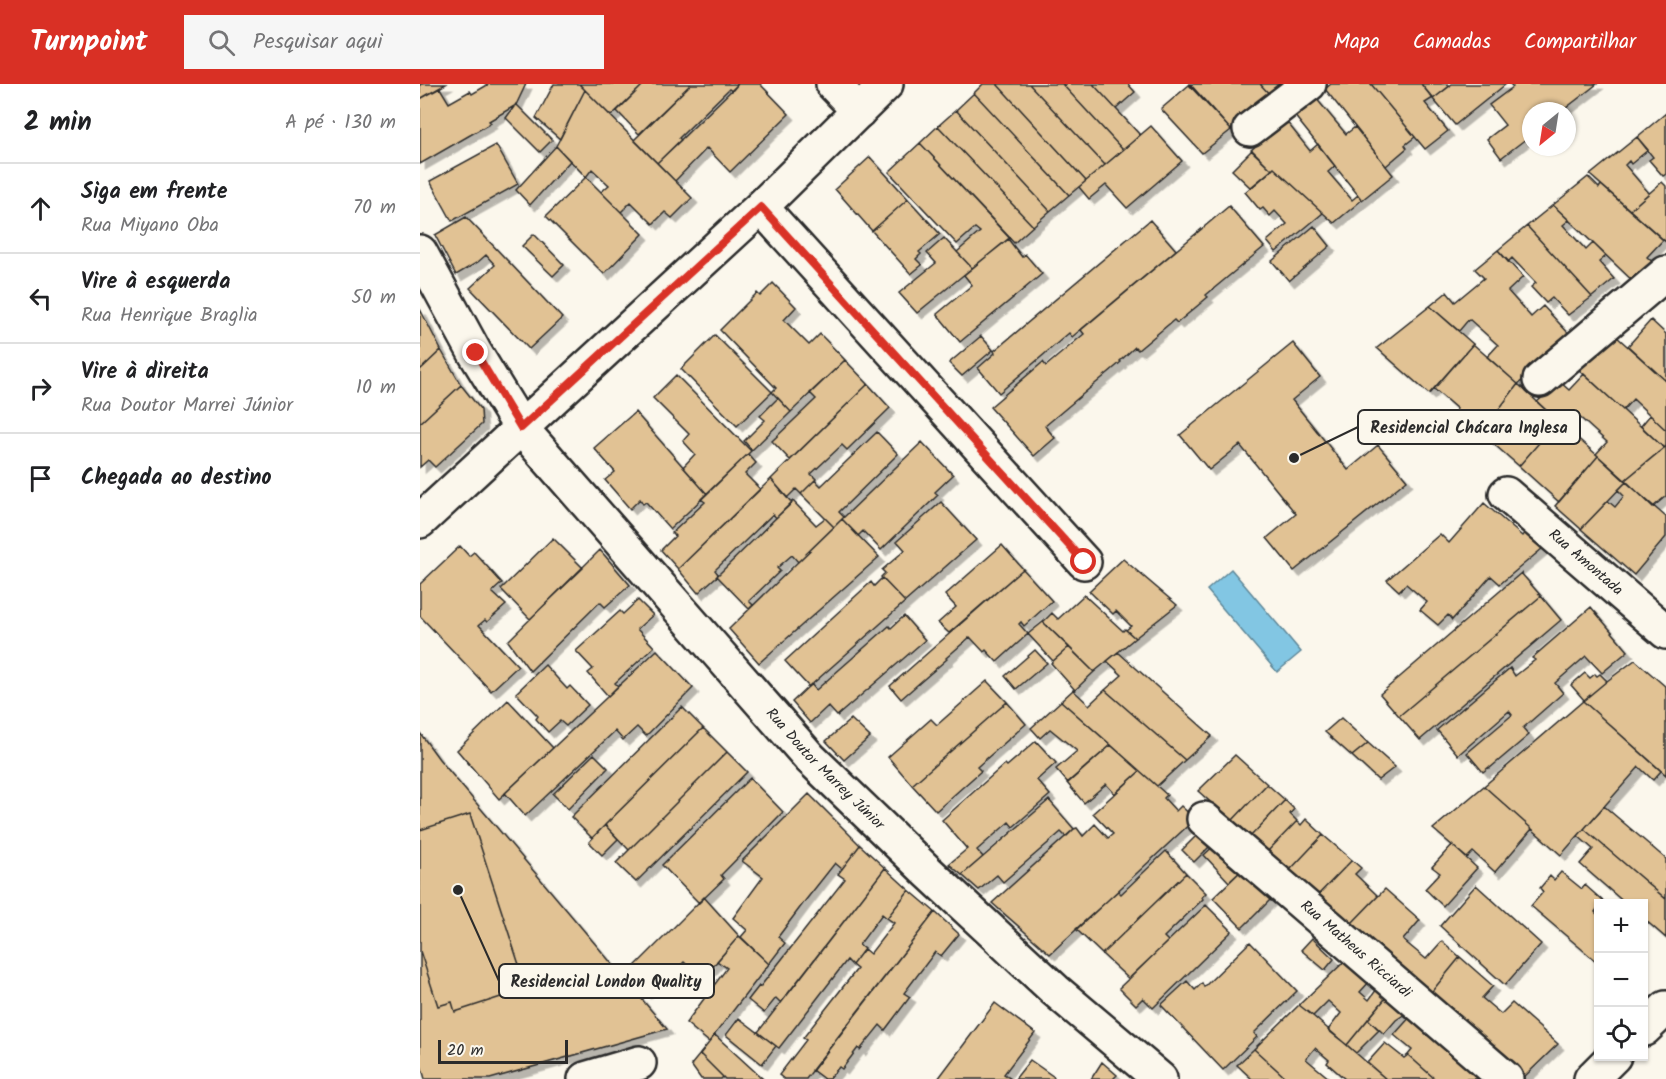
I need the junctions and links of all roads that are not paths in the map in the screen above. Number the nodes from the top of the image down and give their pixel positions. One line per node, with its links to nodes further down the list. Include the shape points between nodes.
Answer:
1 (833, 84): 4 (street)
2 (886, 84): 4 (street)
3 (1309, 84): 5 (street)
4 (859, 111): 6 (street)
5 (1250, 129)
6 (761, 207): 10 (street); 13 (street)
7 (420, 252): 10 (street, Rua Doutor Marrey Júnior)
8 (1666, 273): 9 (street)
9 (1540, 380)
10 (521, 428): 12 (street); 20 (street, Rua Doutor Marrey Júnior, via 810,758 1056,991)
11 (1506, 494): 14 (street, Rua Amontada)
12 (420, 521)
13 (1084, 562)
14 (1666, 632)
15 (1204, 819): 21 (street, Rua Matheus Ricciardi)
16 (1666, 1008): 17 (street)
17 (1648, 1025)
18 (639, 1063): 19 (street)
19 (585, 1079)
20 (1160, 1079)
21 (1506, 1079)

